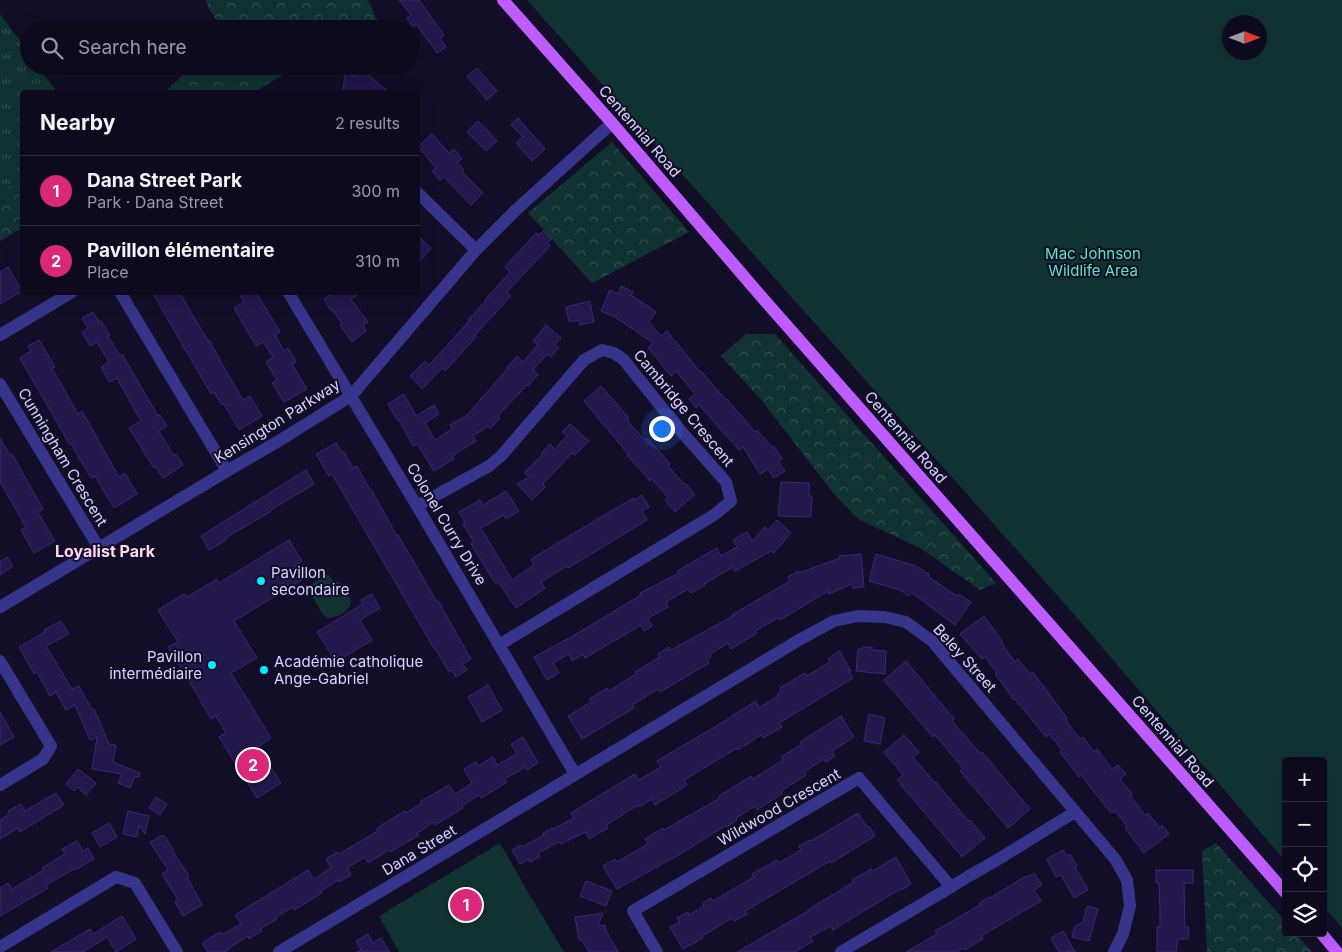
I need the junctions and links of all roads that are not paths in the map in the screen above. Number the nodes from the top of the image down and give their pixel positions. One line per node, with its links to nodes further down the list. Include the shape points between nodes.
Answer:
1 (504, 0): 2 (main road, Centennial Road)
2 (612, 123): 4 (street, Kensington Parkway, via 517,208); 21 (main road, Centennial Road)
3 (420, 195): 4 (street)
4 (476, 250): 10 (street, Kensington Parkway)
5 (67, 295): 8 (street)
6 (122, 295): 11 (street)
7 (290, 295): 10 (street, Colonel Curry Drive)
8 (0, 335)
9 (0, 384): 13 (street, Cunningham Crescent)
10 (351, 396): 11 (street, Kensington Parkway); 12 (street, Colonel Curry Drive)
11 (227, 471): 13 (street, Kensington Parkway)
12 (417, 506): 15 (street, Colonel Curry Drive); 15 (street, Cambridge Crescent, via 501,456 584,360 602,350 623,359 726,482 731,501 714,515)
13 (99, 548): 14 (street, Kensington Parkway)
14 (0, 607)
15 (499, 645): 17 (street, Colonel Curry Drive)
16 (0, 662): 18 (street, via 51,746 43,759)
17 (575, 774): 19 (street, Beley Street, via 834,621 858,616 885,617 906,622 932,641); 25 (street, Dana Street)
18 (0, 785)
19 (1074, 812): 20 (street); 28 (street, Beley Street, via 1115,859 1127,880 1130,906 1124,934)
20 (951, 887): 26 (street, Wildwood Crescent, via 859,778 632,911); 27 (street)
21 (1285, 892)
22 (1324, 937): 29 (main road)
23 (0, 947): 24 (street, via 116,878 135,883)
24 (176, 952)
25 (279, 952)
26 (658, 952)
27 (841, 952)
28 (1114, 952)
29 (1337, 952)

